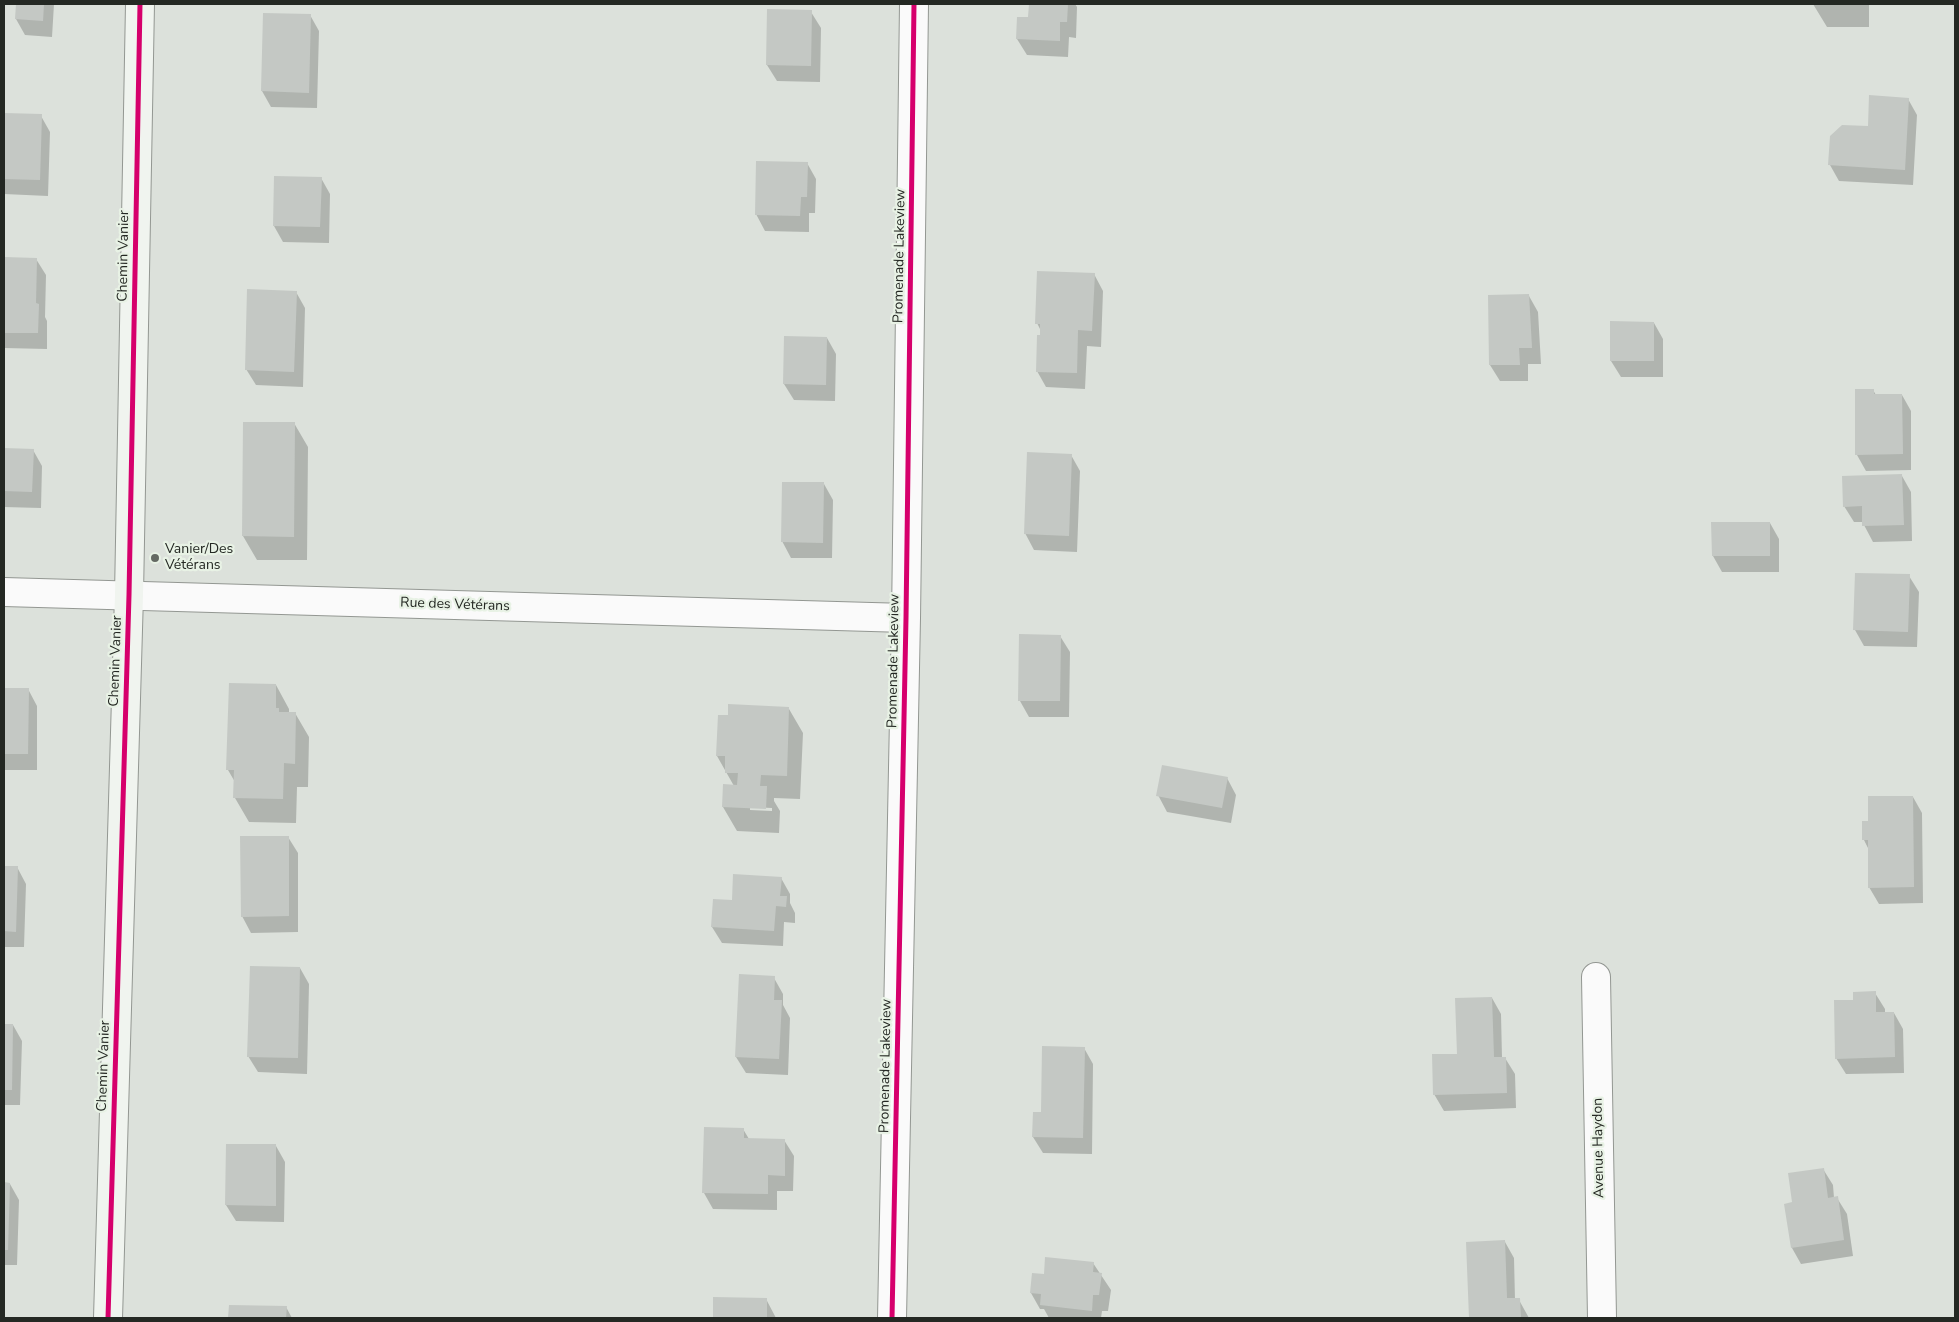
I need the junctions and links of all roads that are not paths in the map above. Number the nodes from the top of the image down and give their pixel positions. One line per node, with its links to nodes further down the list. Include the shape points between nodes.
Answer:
1 (140, 4): 4 (street, Chemin Vanier)
2 (914, 4): 5 (street, Promenade Lakeview)
3 (4, 592): 4 (street, Rue des Vétérans)
4 (129, 595): 5 (street, Rue des Vétérans); 7 (street, Chemin Vanier)
5 (906, 618): 8 (street, Promenade Lakeview)
6 (1596, 977): 9 (street, Avenue Haydon)
7 (108, 1318)
8 (892, 1318)
9 (1602, 1318)

